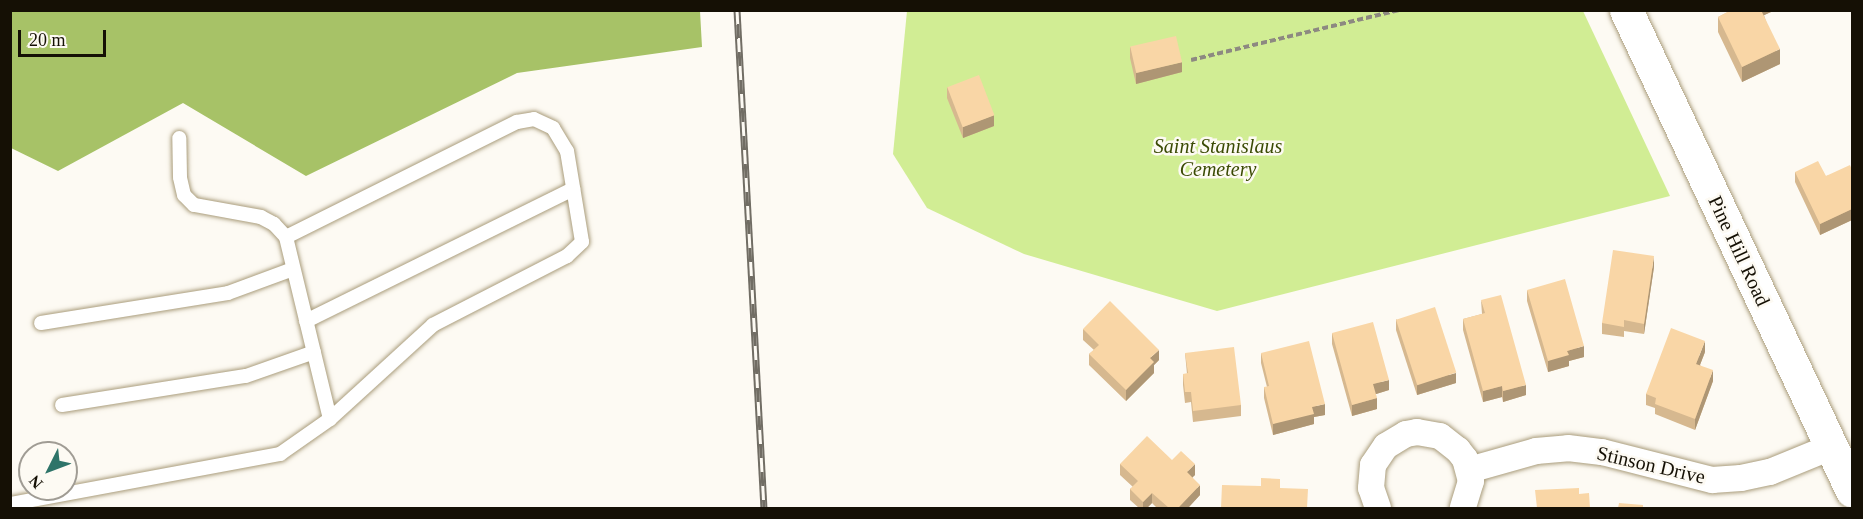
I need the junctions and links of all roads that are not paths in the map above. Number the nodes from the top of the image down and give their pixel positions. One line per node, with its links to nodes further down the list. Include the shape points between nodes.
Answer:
1 (1626, 10): 11 (street, Pine Hill Road)
2 (179, 138): 4 (lane, via 184,195 194,205 261,217)
3 (573, 189): 4 (lane, via 567,151 553,128 534,119 517,122); 6 (lane); 10 (lane, via 582,242 567,256 433,325)
4 (286, 237): 5 (lane)
5 (293, 269): 6 (lane); 7 (lane, via 228,293)
6 (306, 321): 8 (lane)
7 (41, 323)
8 (314, 352): 9 (lane, via 246,376); 10 (lane)
9 (62, 405)
10 (330, 419): 14 (lane, via 280,454)
11 (1831, 447): 12 (street, Stinson Drive, via 1770,472 1712,480 1602,452 1568,448 1536,451); 13 (street, Pine Hill Road)
12 (1469, 470): 15 (street, via 1458,450 1440,436 1417,432 1406,435 1386,446 1373,465 1371,488); 16 (street, via 1469,493)
13 (1852, 491)
14 (10, 504)
15 (1378, 508)
16 (1463, 508)

